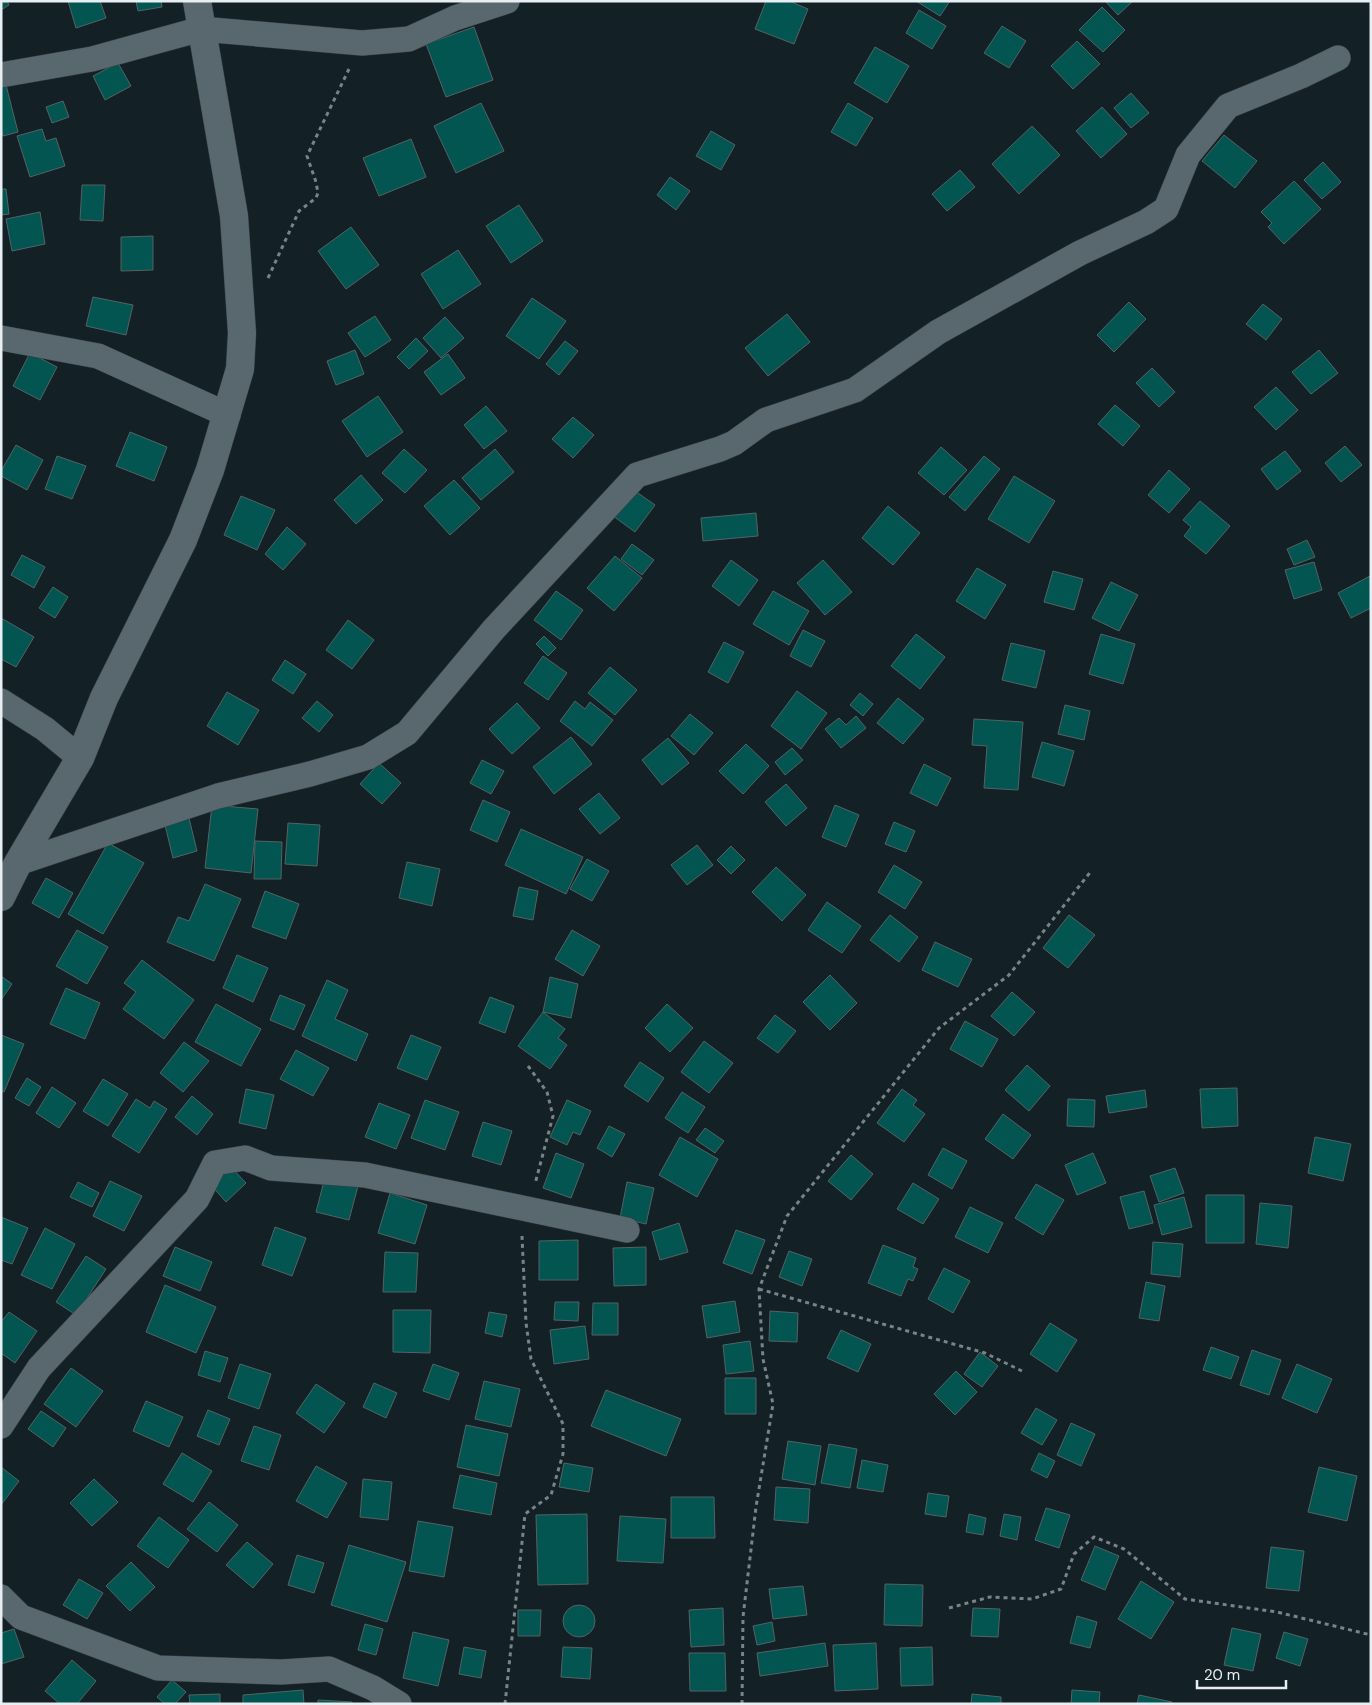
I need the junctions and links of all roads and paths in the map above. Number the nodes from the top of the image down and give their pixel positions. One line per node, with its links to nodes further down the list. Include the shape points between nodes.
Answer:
1 (197, 1): 3 (street)
2 (507, 1): 4 (street, via 409,38)
3 (201, 29): 4 (street); 6 (street, via 92,59); 9 (street, via 234,216 242,333 240,369)
4 (362, 43): 7 (path, via 307,156 316,182 316,198 299,211)
5 (1338, 58): 12 (street, via 1228,106 1188,155 1166,209 1146,222 1080,252 938,332 854,390 766,420 720,449 636,474 494,629 407,733 368,757 218,796)
6 (1, 75)
7 (267, 281)
8 (1, 338): 9 (street, via 98,356)
9 (228, 416): 11 (street, via 183,540 104,698)
10 (1, 701): 11 (street, via 45,729)
11 (80, 758): 12 (street)
12 (18, 863): 14 (street)
13 (1092, 870): 18 (path, via 1009,975 939,1028 786,1216)
14 (1, 898)
15 (528, 1066): 16 (path, via 547,1092 553,1116)
16 (528, 1208): 17 (street); 20 (street, via 365,1175 271,1168 245,1158 214,1163 197,1199 39,1368); 25 (path, via 522,1238 531,1360 563,1424 563,1454 551,1495 525,1514)
17 (626, 1230)
18 (759, 1289): 19 (path, via 985,1352); 26 (path, via 763,1359 773,1404 756,1507 744,1617)
19 (1024, 1372)
20 (1, 1426)
21 (1, 1597): 24 (street, via 21,1617 158,1668 281,1672 329,1669)
22 (949, 1608): 23 (path, via 990,1597 1032,1599 1061,1589 1074,1554 1094,1537 1124,1549 1185,1599 1276,1612)
23 (1371, 1635)
24 (400, 1704)
25 (505, 1704)
26 (742, 1704)

